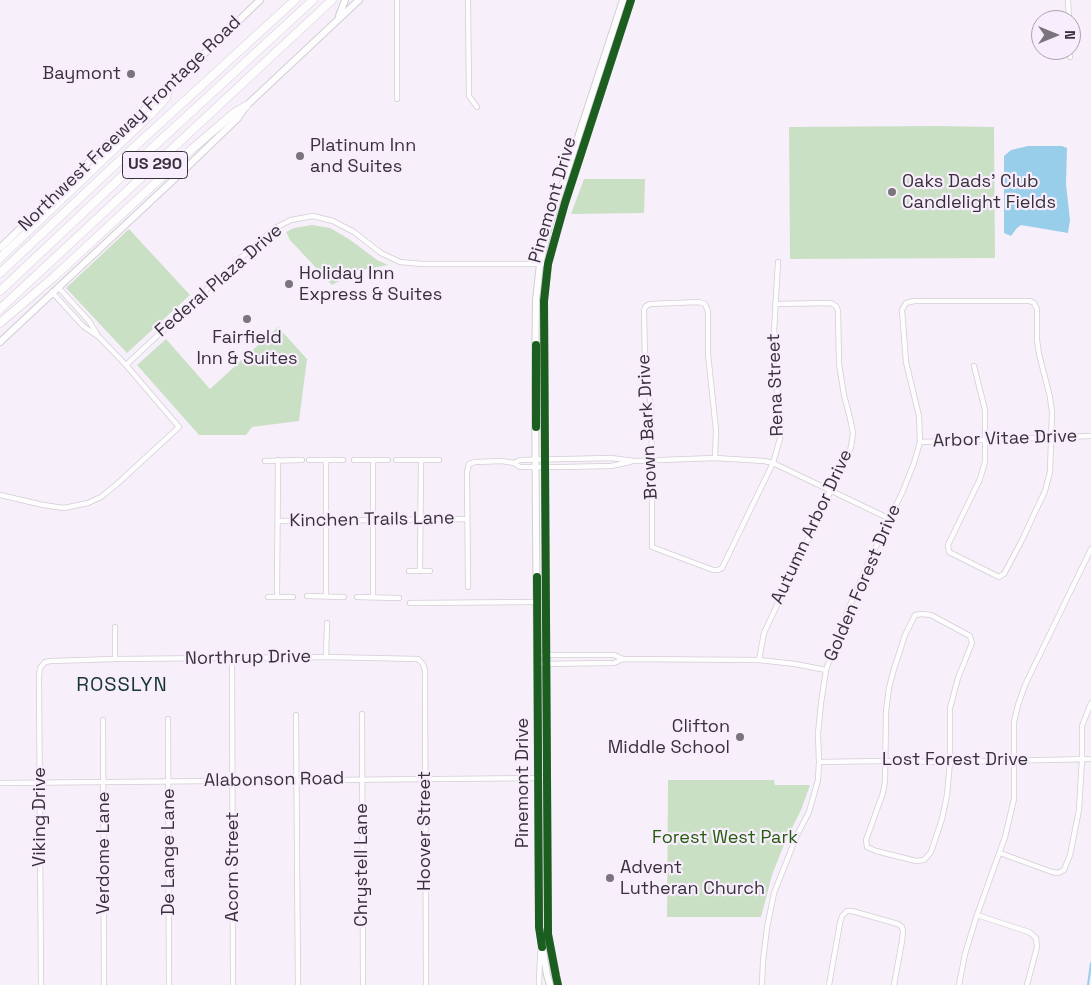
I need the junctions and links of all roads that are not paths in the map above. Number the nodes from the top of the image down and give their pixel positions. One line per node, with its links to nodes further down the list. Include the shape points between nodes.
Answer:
1 (260, 0): 14 (main road, Northwest Freeway Frontage Road)
2 (295, 0): 27 (highway, US 290)
3 (313, 0): 29 (highway)
4 (332, 0): 32 (highway, US 290)
5 (345, 0): 11 (main road)
6 (359, 0): 11 (main road)
7 (397, 0): 15 (street)
8 (468, 0): 17 (street, via 469,96)
9 (623, 0): 12 (main road, Pinemont Drive)
10 (631, 0): 13 (main road, Pinemont Drive)
11 (334, 23): 16 (main road)
12 (611, 36): 13 (main road); 18 (main road, Pinemont Drive)
13 (620, 36): 19 (main road, Pinemont Drive)
14 (169, 87): 22 (main road, Northwest Freeway Frontage Road); 23 (highway, via 166,98 152,113)
15 (397, 99)
16 (246, 106): 28 (main road, via 238,118); 33 (highway, via 192,149 49,282)
17 (477, 107)
18 (585, 114): 19 (main road); 20 (main road, Pinemont Drive)
19 (593, 117): 21 (main road, Pinemont Drive)
20 (581, 128): 21 (main road); 25 (main road, Pinemont Drive)
21 (589, 128): 26 (main road, Pinemont Drive)
22 (0, 248)
23 (0, 258)
24 (778, 262): 31 (street, Rena Street)
25 (540, 264): 26 (street, Federal Plaza Drive); 36 (street, Federal Plaza Drive, via 400,262 333,221 312,216 291,220 275,228); 58 (main road, Pinemont Drive, via 536,300)
26 (548, 264): 43 (main road, Pinemont Drive, via 544,306)
27 (0, 273)
28 (58, 287): 30 (main road); 34 (street)
29 (0, 291)
30 (52, 292): 34 (street, via 83,326); 35 (main road)
31 (775, 304): 59 (street, Rena Street, via 773,349 781,434); 61 (street, Autumn Arbor Drive, via 831,303 838,311 839,364 853,434 851,447)
32 (0, 309)
33 (0, 323)
34 (99, 337): 36 (street)
35 (0, 342)
36 (126, 365): 62 (street, via 179,427 117,484 88,503 64,508)
37 (974, 366): 40 (street, via 985,410)
38 (1091, 436): 39 (street, Arbor Vitae Drive)
39 (1051, 437): 40 (street, Arbor Vitae Drive); 40 (street, via 1050,472 1044,491 1022,540 1004,574 999,577 949,552 948,545 980,479); 41 (street, Golden Forest Drive, via 1052,412 1039,354 1034,303 914,301 906,303 902,310 906,362 918,416)
40 (986, 440): 41 (street, Arbor Vitae Drive)
41 (920, 442): 65 (street, Golden Forest Drive)
42 (716, 458): 57 (street); 57 (street, Brown Bark Drive, via 708,311 705,304 699,302 668,303 650,304 644,310); 59 (street)
43 (545, 459): 56 (street); 58 (street); 60 (main road, Pinemont Drive)
44 (278, 460): 45 (street); 55 (street); 68 (street)
45 (302, 460)
46 (310, 460): 47 (street)
47 (326, 460): 48 (street); 66 (street)
48 (343, 460)
49 (354, 460): 50 (street)
50 (372, 460): 51 (street); 67 (street)
51 (388, 460)
52 (396, 460): 53 (street)
53 (421, 460): 54 (street); 63 (street)
54 (439, 460)
55 (266, 461)
56 (634, 461): 57 (street); 60 (street, via 611,466)
57 (652, 461): 70 (street, Brown Bark Drive, via 652,547)
58 (536, 463): 60 (street); 64 (street, via 520,466 502,461 469,464); 71 (main road, Pinemont Drive)
59 (773, 463): 61 (street); 70 (street, Rena Street, via 722,568 713,570)
60 (545, 467): 72 (main road, Pinemont Drive)
61 (830, 490): 65 (street); 98 (street, Autumn Arbor Drive, via 764,633)
62 (0, 495)
63 (421, 519): 64 (street, Kinchen Trails Lane); 67 (street, Kinchen Trails Lane); 74 (street)
64 (467, 519): 76 (street)
65 (890, 519): 102 (street, Golden Forest Drive, via 847,612)
66 (326, 520): 67 (street, Kinchen Trails Lane); 68 (street, Kinchen Trails Lane); 78 (street)
67 (373, 520): 84 (street)
68 (278, 521): 80 (street)
69 (1091, 549): 111 (street, via 1025,685 1014,722)
70 (677, 556)
71 (537, 559): 72 (main road); 86 (main road, Pinemont Drive)
72 (546, 559): 91 (main road, Pinemont Drive)
73 (409, 571): 74 (street)
74 (420, 571): 75 (street)
75 (430, 571)
76 (468, 587)
77 (307, 596): 78 (street)
78 (326, 596): 82 (street)
79 (268, 597): 80 (street)
80 (277, 597): 81 (street)
81 (293, 597)
82 (344, 597)
83 (357, 597): 84 (street)
84 (373, 597): 85 (street)
85 (399, 598)
86 (537, 602): 87 (street); 90 (main road, Pinemont Drive)
87 (410, 603)
88 (327, 623): 93 (street)
89 (115, 627): 95 (street)
90 (538, 655): 91 (street); 100 (main road, Pinemont Drive)
91 (546, 655): 92 (street); 101 (main road, Pinemont Drive)
92 (591, 655): 96 (street, via 614,655); 99 (street)
93 (326, 657): 94 (street, Northrup Drive); 103 (street, Northrup Drive, via 418,659 423,664)
94 (232, 658): 95 (street, Northrup Drive); 121 (street, Acorn Street)
95 (115, 659): 97 (street, Northrup Drive)
96 (623, 659): 98 (street); 99 (street, via 614,663)
97 (56, 660): 122 (street, Viking Drive, via 45,662 40,668)
98 (759, 660): 102 (street)
99 (591, 663): 101 (street)
100 (538, 664): 101 (street); 115 (main road, Pinemont Drive)
101 (546, 664): 116 (main road, Pinemont Drive)
102 (826, 670): 113 (street, Golden Forest Drive, via 820,703)
103 (425, 677): 117 (street, Hoover Street)
104 (1091, 704): 109 (street, via 1082,726)
105 (362, 714): 119 (street, Chrystell Lane)
106 (296, 715): 118 (street)
107 (168, 719): 120 (street, De Lange Lane)
108 (103, 720): 123 (street, Verdome Lane)
109 (1082, 759): 110 (street, Lost Forest Drive); 111 (street, Lost Forest Drive); 127 (street, via 1079,810 1064,870 1052,872)
110 (1091, 759)
111 (1014, 760): 114 (street, Lost Forest Drive); 127 (street, via 1014,798)
112 (885, 761): 113 (street, Lost Forest Drive); 114 (street, Lost Forest Drive); 114 (street, via 883,793 866,840 867,847 916,861 924,860 931,852 947,796); 114 (street, via 889,688 905,635 915,615 922,614 970,636 972,643 950,708)
113 (819, 762): 142 (street, Golden Forest Drive, via 818,780 809,812 772,900)
114 (950, 762)
115 (538, 778): 116 (street, Alabonson Road); 117 (street, Alabonson Road); 126 (main road, Pinemont Drive)
116 (547, 778): 125 (main road, Pinemont Drive)
117 (425, 779): 119 (street, Alabonson Road); 138 (street, Hoover Street)
118 (297, 780): 119 (street, Alabonson Road); 121 (street, Alabonson Road); 136 (street)
119 (362, 780): 137 (street, Chrystell Lane)
120 (169, 781): 121 (street, Alabonson Road); 123 (street, Alabonson Road); 134 (street, De Lange Lane)
121 (233, 781): 135 (street, Acorn Street)
122 (40, 782): 123 (street, Alabonson Road); 124 (street, Alabonson Road); 132 (street, Viking Drive)
123 (104, 782): 133 (street, Verdome Lane)
124 (0, 783)
125 (548, 851): 126 (main road); 129 (main road, Pinemont Drive)
126 (538, 852): 130 (main road, Pinemont Drive)
127 (1000, 853): 128 (street)
128 (978, 915): 145 (street, via 965,954); 146 (street, via 1029,932 1036,938)
129 (548, 934): 130 (main road); 141 (main road, Pinemont Drive)
130 (540, 935): 131 (main road, Pinemont Drive)
131 (542, 946): 139 (street); 140 (main road, Pinemont Drive)
132 (41, 985)
133 (104, 985)
134 (169, 985)
135 (233, 985)
136 (298, 985)
137 (363, 985)
138 (426, 985)
139 (539, 985)
140 (550, 985)
141 (558, 985)
142 (762, 985)
143 (829, 985): 144 (street, via 837,934 842,916 848,911 902,927)
144 (894, 985)
145 (960, 985)
146 (1027, 985)

